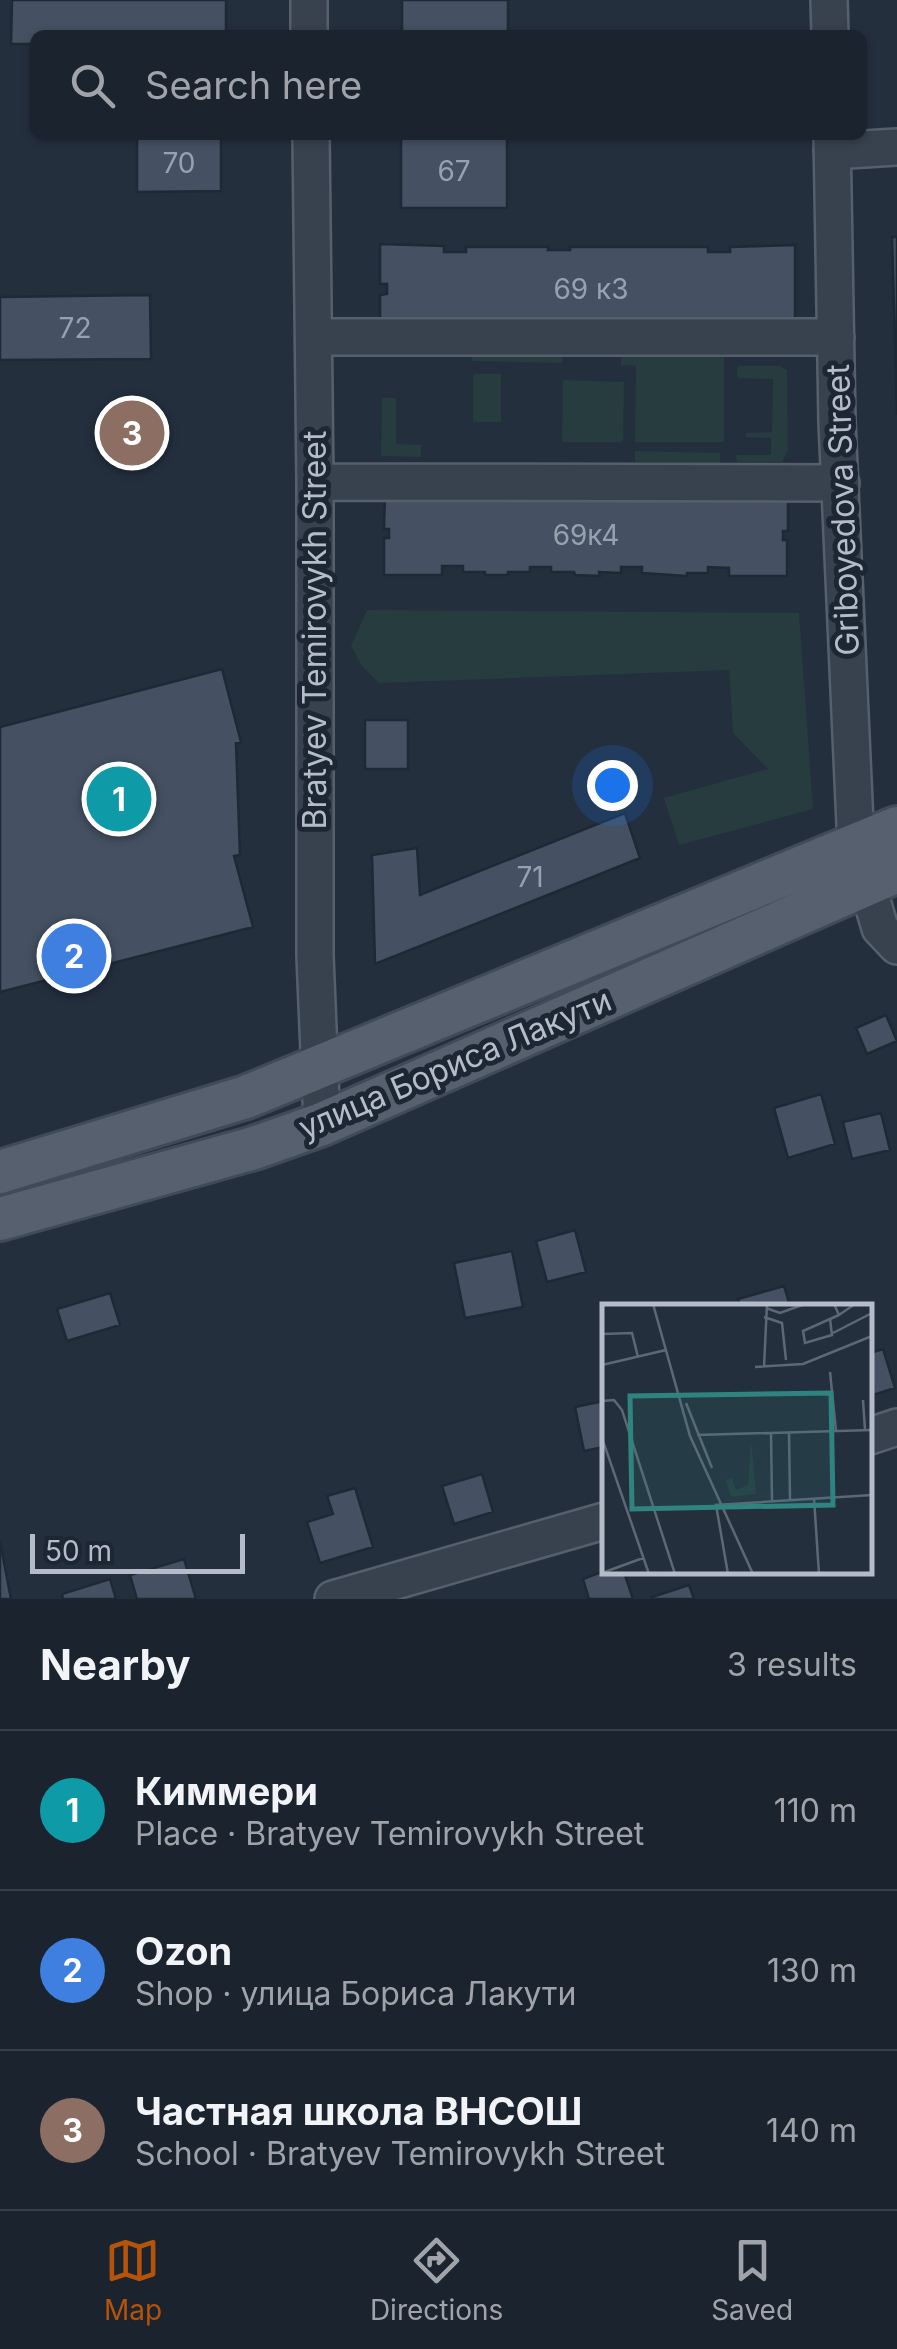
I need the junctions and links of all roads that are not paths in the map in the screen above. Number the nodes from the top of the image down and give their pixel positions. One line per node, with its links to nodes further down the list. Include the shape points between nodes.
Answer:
1 (308, 0): 3 (street)
2 (829, 0): 4 (street)
3 (309, 30)
4 (830, 30)
5 (311, 140): 8 (street, Bratyev Temirovykh Street)
6 (832, 143): 7 (street); 9 (street, Griboyedova Street)
7 (897, 147)
8 (314, 336): 9 (street); 10 (street, Bratyev Temirovykh Street)
9 (836, 337): 11 (street, Griboyedova Street)
10 (315, 482): 11 (street); 15 (street, Bratyev Temirovykh Street)
11 (842, 483): 13 (street, Griboyedova Street)
12 (897, 828): 13 (main road, улица Бориса Лакути)
13 (873, 867): 14 (street, Griboyedova Street, via 880,928); 15 (main road, улица Бориса Лакути); 16 (main road, улица Бориса Лакути)
14 (897, 946)
15 (318, 1068): 16 (street, Bratyev Temirovykh Street); 17 (main road, улица Бориса Лакути, via 246,1097)
16 (322, 1124): 18 (main road, улица Бориса Лакути)
17 (0, 1172)
18 (0, 1219)
19 (897, 1428): 20 (street)
20 (872, 1435)
21 (602, 1522): 22 (street)
22 (332, 1599)

